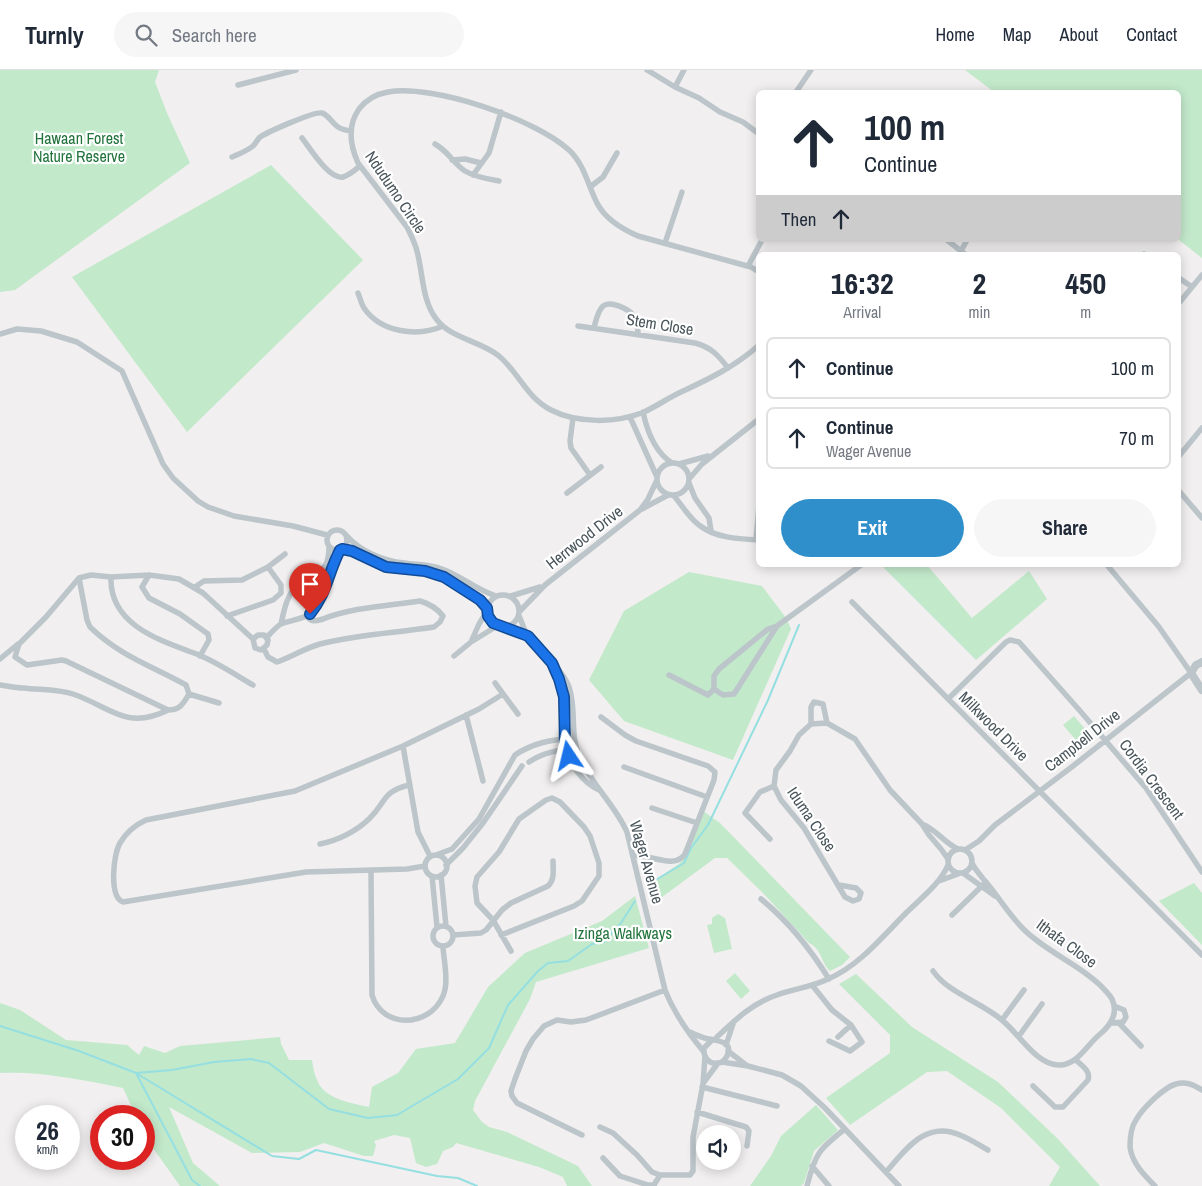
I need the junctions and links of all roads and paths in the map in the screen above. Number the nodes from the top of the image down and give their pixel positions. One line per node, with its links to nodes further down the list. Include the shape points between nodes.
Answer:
1 (296, 70): 5 (street)
2 (646, 70): 6 (street)
3 (684, 70): 6 (street)
4 (811, 70): 7 (street)
5 (238, 86)
6 (675, 87): 10 (street)
7 (797, 90)
8 (501, 112): 9 (street, via 435,94 388,92 362,106); 16 (street, via 489,153); 20 (street, via 568,149 577,158)
9 (351, 131): 14 (street, via 339,128 323,114 318,114 266,134 249,149); 17 (street, Ndudumo Circle, via 353,152)
10 (756, 132)
11 (302, 138): 17 (street, via 333,175 345,176)
12 (435, 144): 15 (street)
13 (617, 153): 20 (street, via 607,172)
14 (232, 157)
15 (452, 160): 16 (street); 18 (street)
16 (481, 163): 18 (street)
17 (360, 166): 33 (street, Ndudumo Circle, via 413,238 429,305)
18 (473, 175): 19 (street)
19 (499, 182)
20 (590, 187): 24 (street, via 598,205 623,230)
21 (682, 192): 24 (street)
22 (761, 242): 26 (street)
23 (949, 242): 25 (street)
24 (665, 243): 26 (street)
25 (962, 252)
26 (748, 266): 27 (street)
27 (756, 270)
28 (1202, 274): 30 (street)
29 (1181, 279): 30 (street)
30 (1192, 287): 32 (street)
31 (358, 293): 33 (street, via 369,314 395,329 425,332)
32 (1181, 301)
33 (443, 326): 42 (street, Ndudumo Circle, via 499,356 539,402)
34 (578, 326): 35 (street, Stem Close)
35 (594, 328): 37 (street, Stem Close); 37 (street, via 600,310 611,303 633,314)
36 (0, 334): 58 (street, via 18,329 41,331 77,342 122,371 163,464 198,501 234,516)
37 (638, 335): 39 (street, Stem Close, via 702,345 715,352)
38 (756, 348): 39 (street, Ndudumo Circle)
39 (728, 368): 40 (street, Ndudumo Circle)
40 (643, 412): 41 (street, Ndudumo Circle); 47 (street, via 658,450)
41 (630, 417): 42 (street, Ndudumo Circle); 50 (street)
42 (573, 418): 49 (street, via 571,448)
43 (756, 421): 46 (street)
44 (1202, 428): 45 (street)
45 (1181, 454)
46 (713, 455): 47 (street); 51 (street)
47 (675, 464): 50 (street, via 664,465); 51 (street, via 685,468)
48 (601, 466): 49 (street)
49 (590, 475): 52 (street)
50 (657, 478): 54 (street, via 660,489); 55 (street, Herrwood Drive)
51 (689, 481): 54 (street, via 683,492); 57 (street, via 695,498 709,518)
52 (567, 493)
53 (1181, 493): 56 (street)
54 (671, 495): 55 (street, Herrwood Drive); 57 (street, via 698,524)
55 (640, 510): 70 (street, Herrwood Drive)
56 (1202, 518)
57 (711, 531): 60 (street, via 733,538)
58 (327, 535): 59 (street, via 337,529); 61 (street)
59 (346, 535): 62 (street, via 347,541); 72 (street, via 358,546 384,559 438,568)
60 (756, 540)
61 (329, 547): 62 (street); 79 (street, via 328,558 320,573 300,582 292,591)
62 (341, 549): 75 (street, via 386,567 425,571 444,577 476,596); 78 (street, via 322,598)
63 (285, 554): 64 (street)
64 (268, 567): 71 (street, via 242,580 204,581); 77 (street, via 281,585 280,593 273,600)
65 (858, 567): 81 (street)
66 (1109, 567): 93 (street, via 1159,627)
67 (149, 575): 68 (street); 71 (street, via 179,579); 88 (street, via 142,587 149,598 208,634 209,640)
68 (111, 577): 69 (street, via 91,575); 88 (street, via 111,594 131,624 170,646)
69 (79, 578): 86 (street); 100 (street, via 90,627 130,657 186,686)
70 (545, 585): 73 (street); 76 (street)
71 (194, 587): 77 (street)
72 (496, 596): 73 (street); 75 (street)
73 (511, 596): 76 (street, via 518,602)
74 (852, 602): 102 (street, Milkwood Drive)
75 (487, 610): 80 (street, via 490,620); 85 (street)
76 (519, 614): 80 (street, via 512,624); 82 (street)
77 (227, 616): 84 (street)
78 (306, 616): 79 (street); 87 (street, via 315,621 340,613 420,601 430,604 443,616 434,627 317,644 277,662 268,657)
79 (281, 624): 83 (street)
80 (500, 626): 82 (street); 85 (street)
81 (777, 626): 98 (street, via 768,629 719,669 714,676); 98 (street, via 734,694 724,695)
82 (528, 636): 92 (street)
83 (267, 637): 84 (street, via 261,634); 87 (street, via 268,645)
84 (253, 639): 87 (street, via 255,648)
85 (471, 642): 89 (street)
86 (19, 644): 90 (street); 104 (street, via 16,658 26,665 62,660)
87 (264, 649)
88 (200, 656): 97 (street)
89 (454, 656)
90 (0, 659)
91 (1202, 662): 93 (street, Campbell Drive)
92 (552, 663): 110 (street, Wager Avenue, via 564,697); 111 (street, Wager Avenue, via 563,674 571,692)
93 (1191, 673): 99 (street); 112 (street, Campbell Drive)
94 (669, 675): 98 (street, via 708,695)
95 (495, 683): 101 (street)
96 (0, 685): 104 (street, via 74,694 124,717 157,716)
97 (253, 685)
98 (714, 689)
99 (1202, 690)
100 (189, 694): 103 (street); 104 (street, via 182,705)
101 (503, 694): 105 (street); 106 (street)
102 (948, 699): 112 (street, Cordia Crescent, via 1006,642 1015,640 1024,646); 123 (street, Milkwood Drive)
103 (219, 703)
104 (168, 710)
105 (518, 714)
106 (466, 715): 113 (street); 119 (street)
107 (601, 717): 124 (street, via 636,741 712,768 715,776)
108 (827, 723): 109 (street); 109 (street, via 823,704 814,702); 127 (street, via 855,739 890,790)
109 (811, 724): 121 (street, Iduma Close, via 799,735 776,770)
110 (565, 739): 111 (street); 114 (street, Wager Avenue); 133 (street, via 525,749 515,755 479,819 452,849)
111 (573, 739): 115 (street, Wager Avenue)
112 (1105, 740): 123 (street, Campbell Drive); 141 (street, Cordia Crescent, via 1150,794)
113 (403, 746): 120 (street); 140 (street, via 295,791 146,820 124,836 113,867 116,896 120,902 306,872)
114 (567, 749): 115 (street); 116 (street, via 538,756); 122 (street, Wager Avenue, via 580,776)
115 (576, 749): 122 (street, Wager Avenue)
116 (529, 762)
117 (522, 766): 138 (street, via 478,829)
118 (624, 767): 124 (street)
119 (483, 781)
120 (409, 785): 130 (street, via 389,793 369,819 350,834); 133 (street, via 418,832)
121 (774, 786): 128 (street, via 760,792 745,813); 146 (street, Iduma Close)
122 (599, 790): 134 (street, Wager Avenue, via 622,820)
123 (1040, 790): 129 (street, Campbell Drive); 157 (street, Milkwood Drive)
124 (707, 797): 126 (street)
125 (652, 808): 126 (street)
126 (697, 822): 134 (street, via 686,854 678,861)
127 (922, 824): 131 (street); 137 (street)
128 (770, 839)
129 (979, 841): 132 (street); 135 (street)
130 (320, 844)
131 (958, 849): 132 (street); 137 (street, via 951,853)
132 (965, 850): 135 (street)
133 (433, 856): 138 (street, via 444,859); 139 (street, via 426,860)
134 (634, 856): 161 (street, Wager Avenue)
135 (972, 860): 142 (street, via 969,870); 147 (street, Ithafa Close)
136 (553, 861): 150 (street, via 552,882 548,886 511,903)
137 (948, 862): 142 (street, via 952,871); 145 (street)
138 (446, 865): 143 (street)
139 (425, 866): 140 (street); 144 (street)
140 (371, 871): 155 (street, via 372,995 386,1016 401,1021 416,1019 439,1003 446,983)
141 (1202, 872)
142 (961, 873): 145 (street); 147 (street, Ithafa Close)
143 (441, 875): 144 (street); 151 (street)
144 (432, 876): 152 (street)
145 (939, 881): 159 (street, via 859,960)
146 (840, 885)
147 (984, 885): 149 (street); 164 (street, Ithafa Close, via 1033,938 1094,979 1109,995)
148 (761, 899): 159 (street, via 801,940)
149 (952, 915)
150 (493, 920): 153 (street, via 482,933); 154 (street); 154 (street, via 476,903 477,877 499,852 519,819 546,800 552,798 560,802 590,836 600,876 582,901 574,906)
151 (446, 926): 152 (street); 153 (street)
152 (438, 927): 155 (street, via 433,938)
153 (454, 935): 155 (street, via 451,943)
154 (501, 935): 156 (street)
155 (443, 947)
156 (510, 951)
157 (1202, 955)
158 (933, 971): 165 (street, via 950,988 988,1008)
159 (829, 979): 160 (street)
160 (812, 985): 166 (street, via 758,1003); 169 (street, via 832,1010)
161 (665, 990): 170 (street, Wager Avenue); 188 (street, via 586,1020 550,1022 538,1032 526,1050 511,1091 513,1099)
162 (1024, 990): 165 (street)
163 (1042, 1004): 171 (street)
164 (1114, 1006): 167 (street); 168 (street, Ithafa Close, via 1126,1013 1125,1020)
165 (1002, 1020): 171 (street)
166 (734, 1022): 173 (street); 176 (street)
167 (1112, 1023): 168 (street); 178 (street, via 1090,1042)
168 (1119, 1023): 175 (street)
169 (851, 1025): 172 (street); 174 (street, via 862,1040 855,1048 848,1051)
170 (688, 1031): 173 (street); 177 (street, Wager Avenue)
171 (1019, 1036): 178 (street, via 1040,1060 1066,1065)
172 (838, 1037)
173 (713, 1039): 176 (street, via 722,1041); 177 (street, via 706,1045)
174 (829, 1041)
175 (1141, 1046)
176 (727, 1048): 179 (street, via 726,1057); 180 (street)
177 (704, 1054): 179 (street, via 710,1062); 181 (street)
178 (1076, 1060): 182 (street, via 1090,1077 1062,1107 1055,1107)
179 (720, 1062): 180 (street); 181 (street)
180 (748, 1066): 187 (street, via 782,1075 801,1086)
181 (703, 1086): 184 (street); 185 (street)
182 (1033, 1086)
183 (1202, 1090): 198 (street, via 1190,1084 1175,1084 1135,1121 1130,1148 1140,1170)
184 (777, 1106)
185 (697, 1112): 189 (street, via 746,1126 749,1131); 194 (street, via 692,1146 693,1171 690,1174)
186 (600, 1127): 194 (street, via 637,1155 649,1170)
187 (845, 1128): 192 (street, via 819,1152); 193 (street)
188 (582, 1135)
189 (747, 1146)
190 (988, 1150): 193 (street, via 956,1133 935,1131 924,1135)
191 (603, 1158): 194 (street, via 620,1176 648,1185 654,1185)
192 (812, 1166): 195 (street); 196 (street)
193 (886, 1172): 197 (street)
194 (660, 1175)
195 (807, 1186)
196 (829, 1186)
197 (899, 1186)
198 (1155, 1186)

